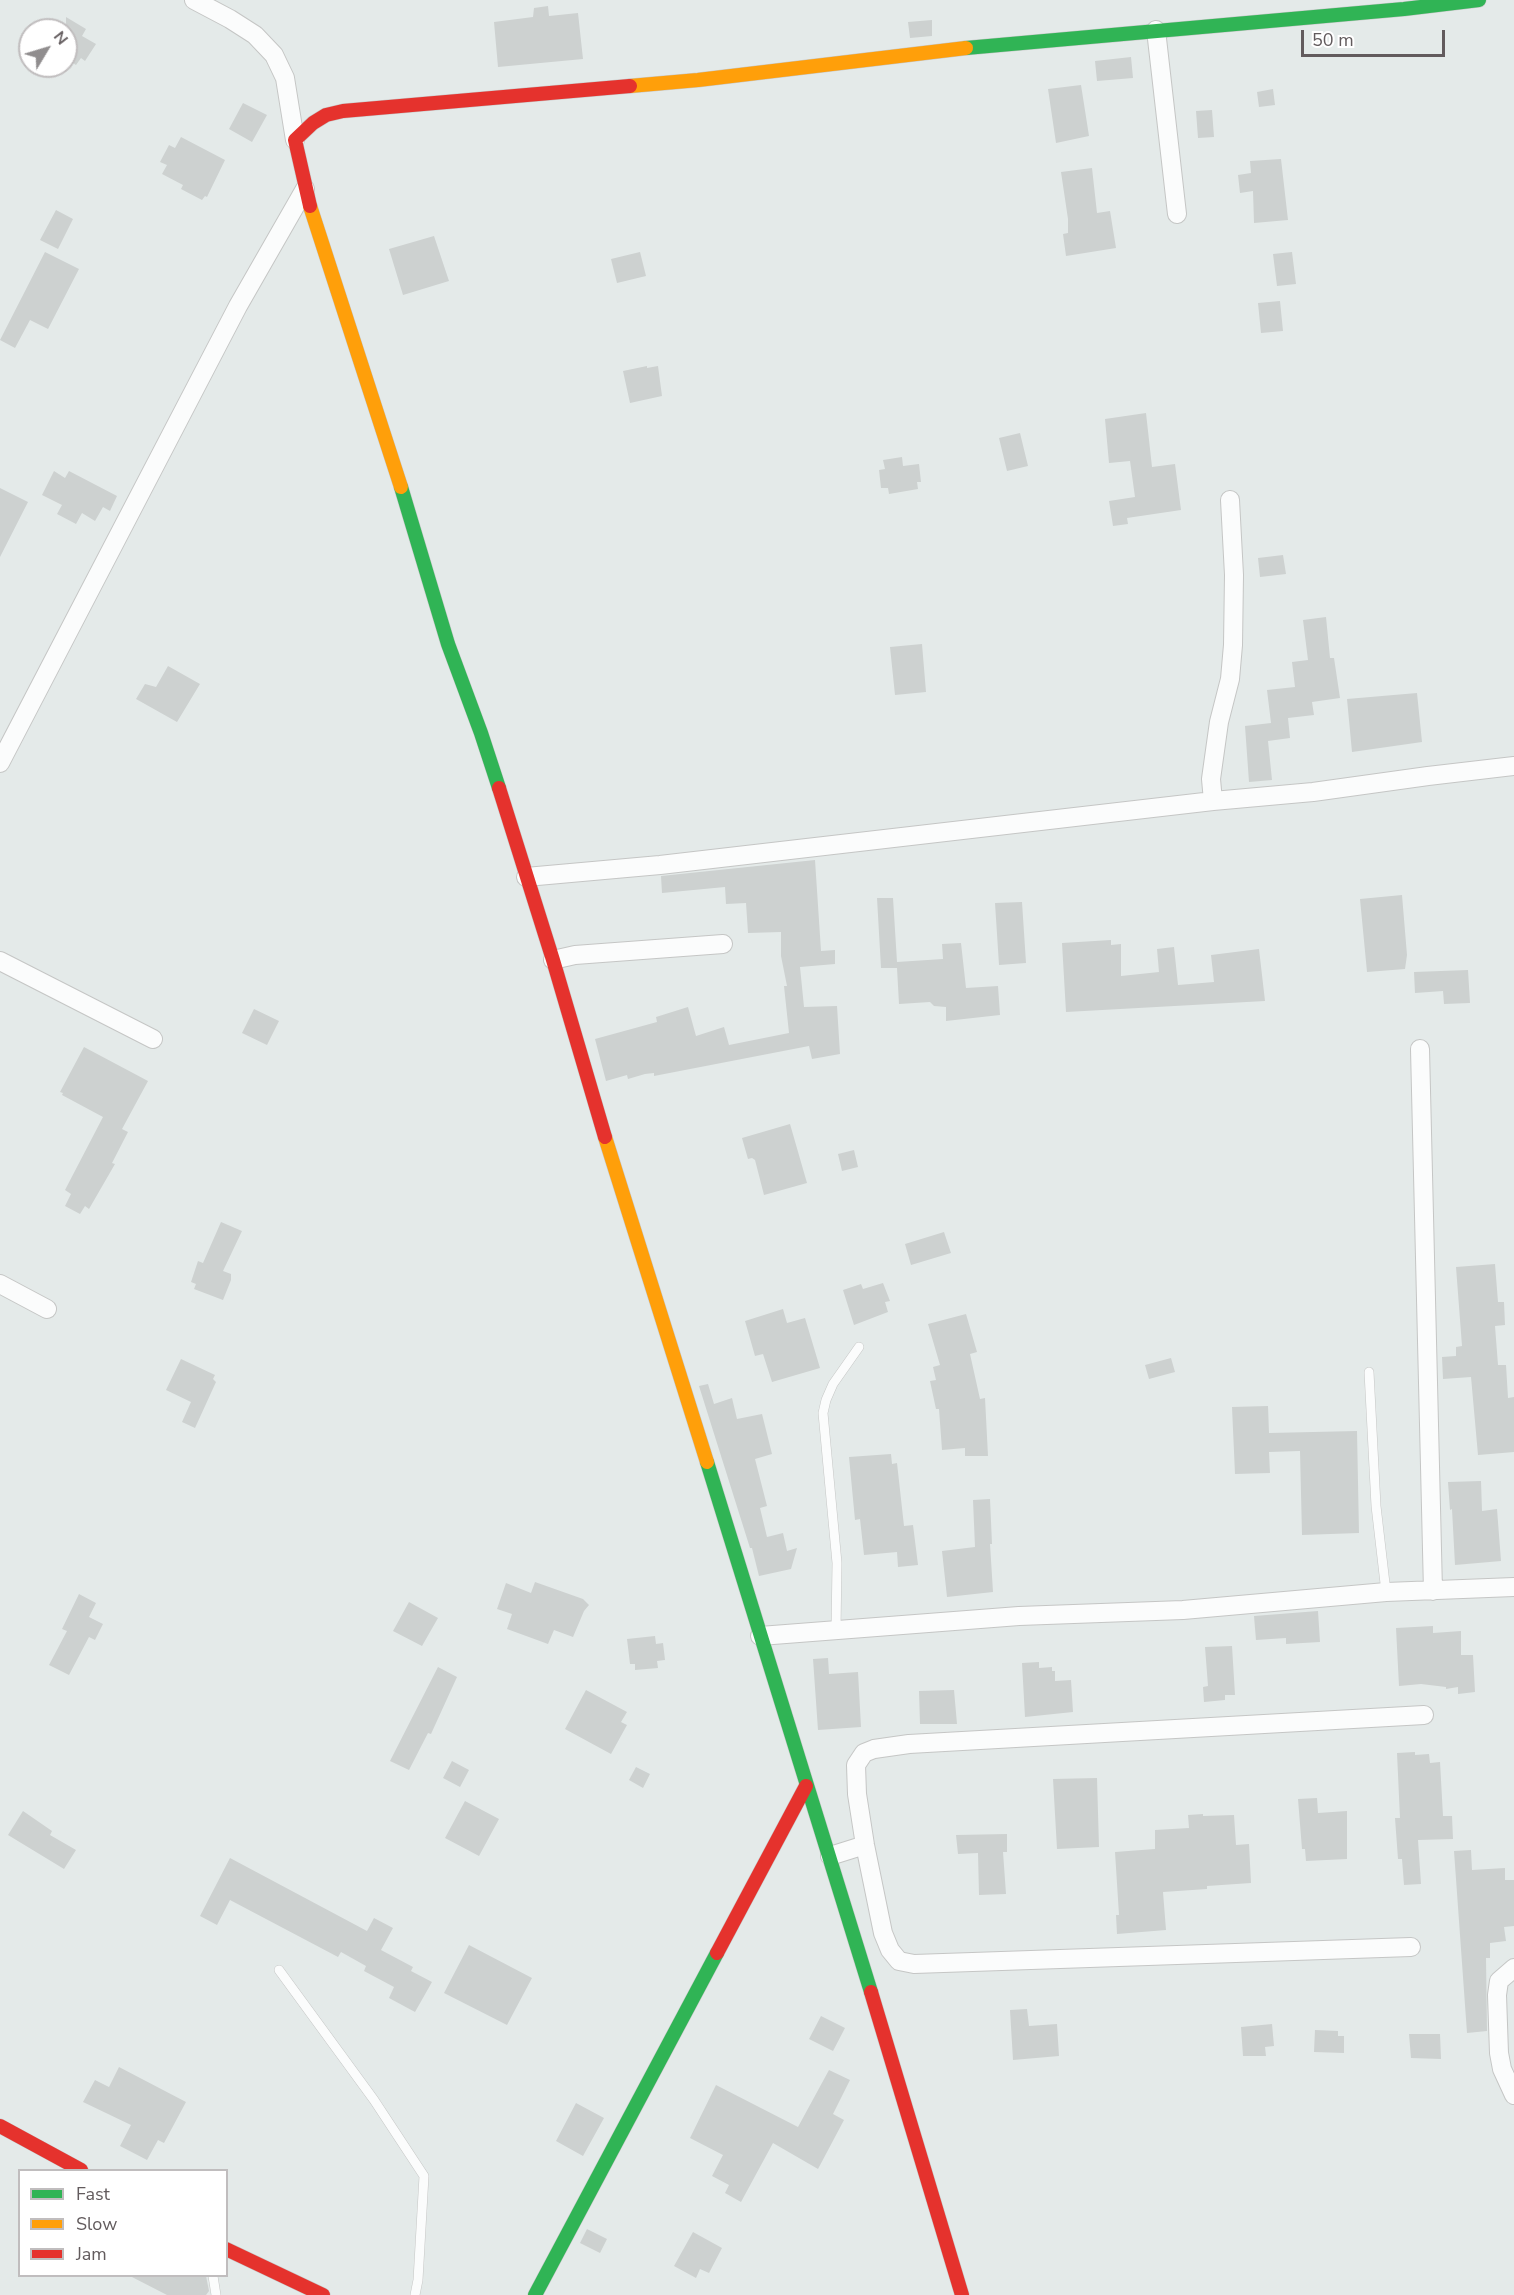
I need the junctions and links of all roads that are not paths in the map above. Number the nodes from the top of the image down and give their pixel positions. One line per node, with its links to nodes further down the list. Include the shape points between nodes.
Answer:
1 (194, 0): 4 (street, via 255,35 274,55 285,78)
2 (1479, 0): 3 (street)
3 (1156, 30): 4 (street, via 914,53 698,80 343,111 326,115); 6 (street)
4 (295, 140): 5 (street)
5 (305, 189): 8 (street, via 233,317); 11 (street, via 448,644 481,733)
6 (1177, 214)
7 (1230, 500): 10 (street, via 1233,645 1211,780)
8 (0, 763)
9 (1514, 766): 10 (street)
10 (1213, 801): 11 (street)
11 (526, 877): 13 (street)
12 (723, 944): 13 (street)
13 (553, 960): 25 (street)
14 (0, 961): 15 (street)
15 (153, 1039)
16 (1420, 1049): 22 (street)
17 (0, 1284): 18 (street)
18 (47, 1309)
19 (859, 1347): 24 (lane, via 833,1384 823,1413 837,1563)
20 (1369, 1372): 23 (lane, via 1376,1506)
21 (1514, 1587): 22 (street)
22 (1433, 1591): 23 (street)
23 (1386, 1592): 24 (street, via 1183,1610 1019,1616)
24 (836, 1630): 25 (street)
25 (760, 1636): 27 (street)
26 (1424, 1715): 28 (street, via 921,1743 874,1749 864,1753 856,1765)
27 (806, 1786): 29 (street); 41 (street)
28 (865, 1845): 29 (street); 30 (street, via 883,1933 899,1961 914,1964)
29 (830, 1856): 42 (street)
30 (1411, 1947)
31 (1514, 1968): 33 (street, via 1499,1981 1497,1995 1499,2054)
32 (279, 1970): 40 (lane, via 424,2176)
33 (1514, 2095)
34 (0, 2126): 35 (street)
35 (79, 2169)
36 (228, 2250): 39 (street)
37 (213, 2277): 38 (lane)
38 (216, 2295)
39 (323, 2295)
40 (415, 2295)
41 (535, 2295)
42 (962, 2295)

